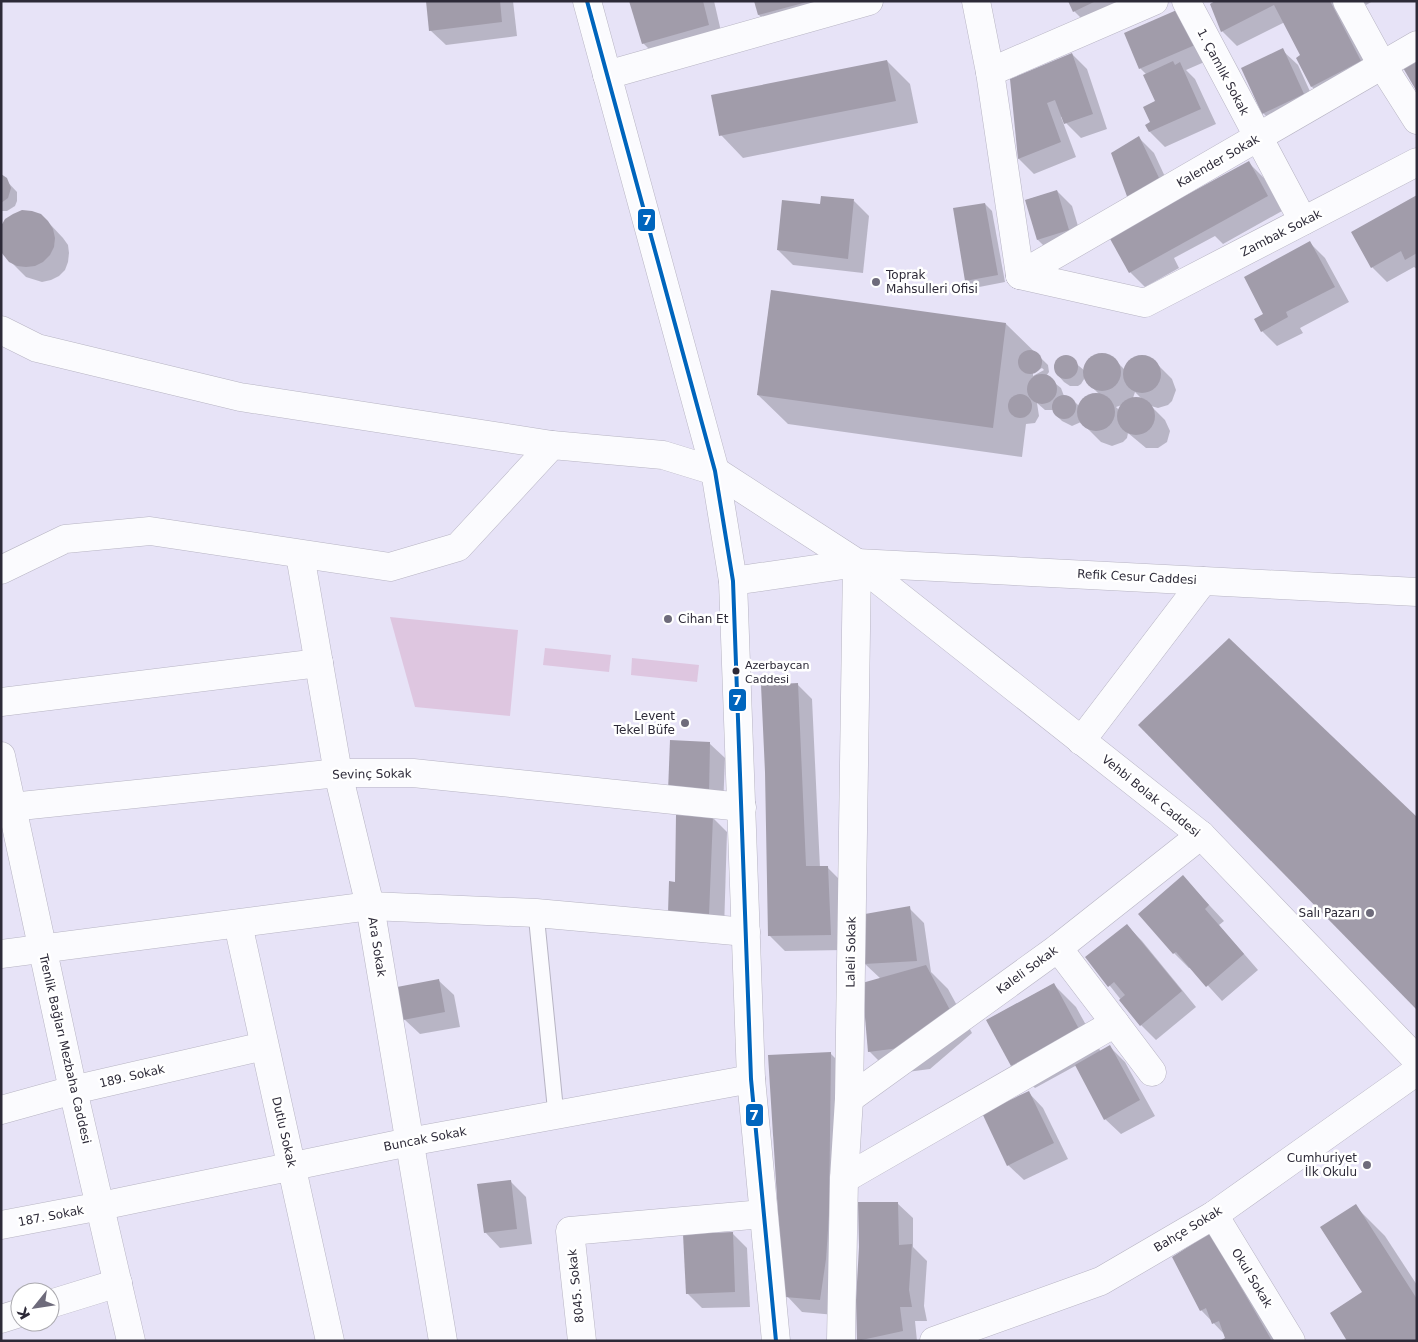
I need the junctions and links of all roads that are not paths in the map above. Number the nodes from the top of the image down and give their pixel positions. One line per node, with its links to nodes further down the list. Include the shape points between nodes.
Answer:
1 (587, 1): 10 (street)
2 (869, 1): 10 (street)
3 (976, 1): 9 (street)
4 (1154, 1): 9 (street)
5 (1186, 1): 12 (street, 1. Çamlık Sokak)
6 (1348, 1): 8 (street)
7 (1417, 45): 8 (street, Kalender Sokak)
8 (1382, 65): 11 (street); 12 (street, Kalender Sokak)
9 (990, 72): 15 (street)
10 (606, 75): 18 (street)
11 (1417, 120)
12 (1258, 138): 14 (street, 1. Çamlık Sokak); 15 (street, Kalender Sokak)
13 (1417, 162): 14 (street, Zambak Sokak)
14 (1303, 221): 15 (street, Zambak Sokak, via 1145,303)
15 (1020, 275)
16 (1, 330): 17 (street, Vehbi Bolak Caddesi, via 37,348 240,397)
17 (552, 445): 18 (street, Vehbi Bolak Caddesi, via 663,455); 19 (street, via 458,546 390,567)
18 (715, 471): 20 (street, Vehbi Bolak Caddesi); 22 (street)
19 (300, 555): 21 (street, via 150,531 65,539); 25 (street, Ara Sokak)
20 (857, 563): 22 (street, Refik Cesur Caddesi); 23 (street, Refik Cesur Caddesi); 27 (street, Vehbi Bolak Caddesi); 47 (street, Laleli Sokak)
21 (1, 570)
22 (733, 581): 30 (street)
23 (1203, 581): 24 (street, Refik Cesur Caddesi); 27 (street)
24 (1417, 592)
25 (319, 663): 26 (street); 29 (street, Ara Sokak)
26 (1, 702)
27 (1081, 740): 32 (street, Vehbi Bolak Caddesi)
28 (1, 756): 31 (street, Trenlik Bağları Mezbaha Caddesi)
29 (338, 773): 30 (street, Sevinç Sokak, via 413,773); 31 (street, Sevinç Sokak); 33 (street, Ara Sokak)
30 (742, 807): 36 (street)
31 (7, 808): 37 (street, Trenlik Bağları Mezbaha Caddesi)
32 (1201, 835): 38 (street, Kaleli Sokak); 42 (street, Vehbi Bolak Caddesi)
33 (370, 906): 34 (street); 35 (street); 50 (street, Ara Sokak)
34 (536, 913): 36 (street); 49 (lane)
35 (238, 924): 37 (street); 41 (street, Dutlu Sokak)
36 (746, 932): 45 (street)
37 (43, 948): 39 (street); 46 (street, Trenlik Bağları Mezbaha Caddesi)
38 (1058, 948): 40 (street); 47 (street, Kaleli Sokak)
39 (1, 954)
40 (1115, 1023): 44 (street); 52 (street)
41 (264, 1046): 46 (street, 189. Sokak); 51 (street, Dutlu Sokak)
42 (1417, 1060)
43 (1417, 1071): 55 (street, Bahçe Sokak)
44 (1152, 1072)
45 (751, 1079): 49 (street, Buncak Sokak); 54 (street)
46 (73, 1090): 48 (street, 189. Sokak); 53 (street, Trenlik Bağları Mezbaha Caddesi)
47 (849, 1099): 52 (street, Laleli Sokak)
48 (1, 1110)
49 (556, 1115): 50 (street, Buncak Sokak)
50 (409, 1142): 51 (street, Buncak Sokak); 61 (street, Ara Sokak)
51 (291, 1166): 53 (street, Buncak Sokak); 60 (street, Dutlu Sokak)
52 (844, 1179): 64 (street, Laleli Sokak)
53 (101, 1206): 56 (street, 187. Sokak); 57 (street, Trenlik Bağları Mezbaha Caddesi)
54 (763, 1214): 62 (street, 8045. Sokak, via 570,1231); 63 (street)
55 (1214, 1215): 65 (street, Bahçe Sokak, via 1101,1281); 66 (street, Okul Sokak)
56 (1, 1225)
57 (118, 1283): 58 (street); 59 (street, Trenlik Bağları Mezbaha Caddesi)
58 (60, 1301)
59 (131, 1341)
60 (330, 1341)
61 (444, 1341)
62 (582, 1341)
63 (776, 1341)
64 (842, 1341)
65 (934, 1341)
66 (1291, 1341)

